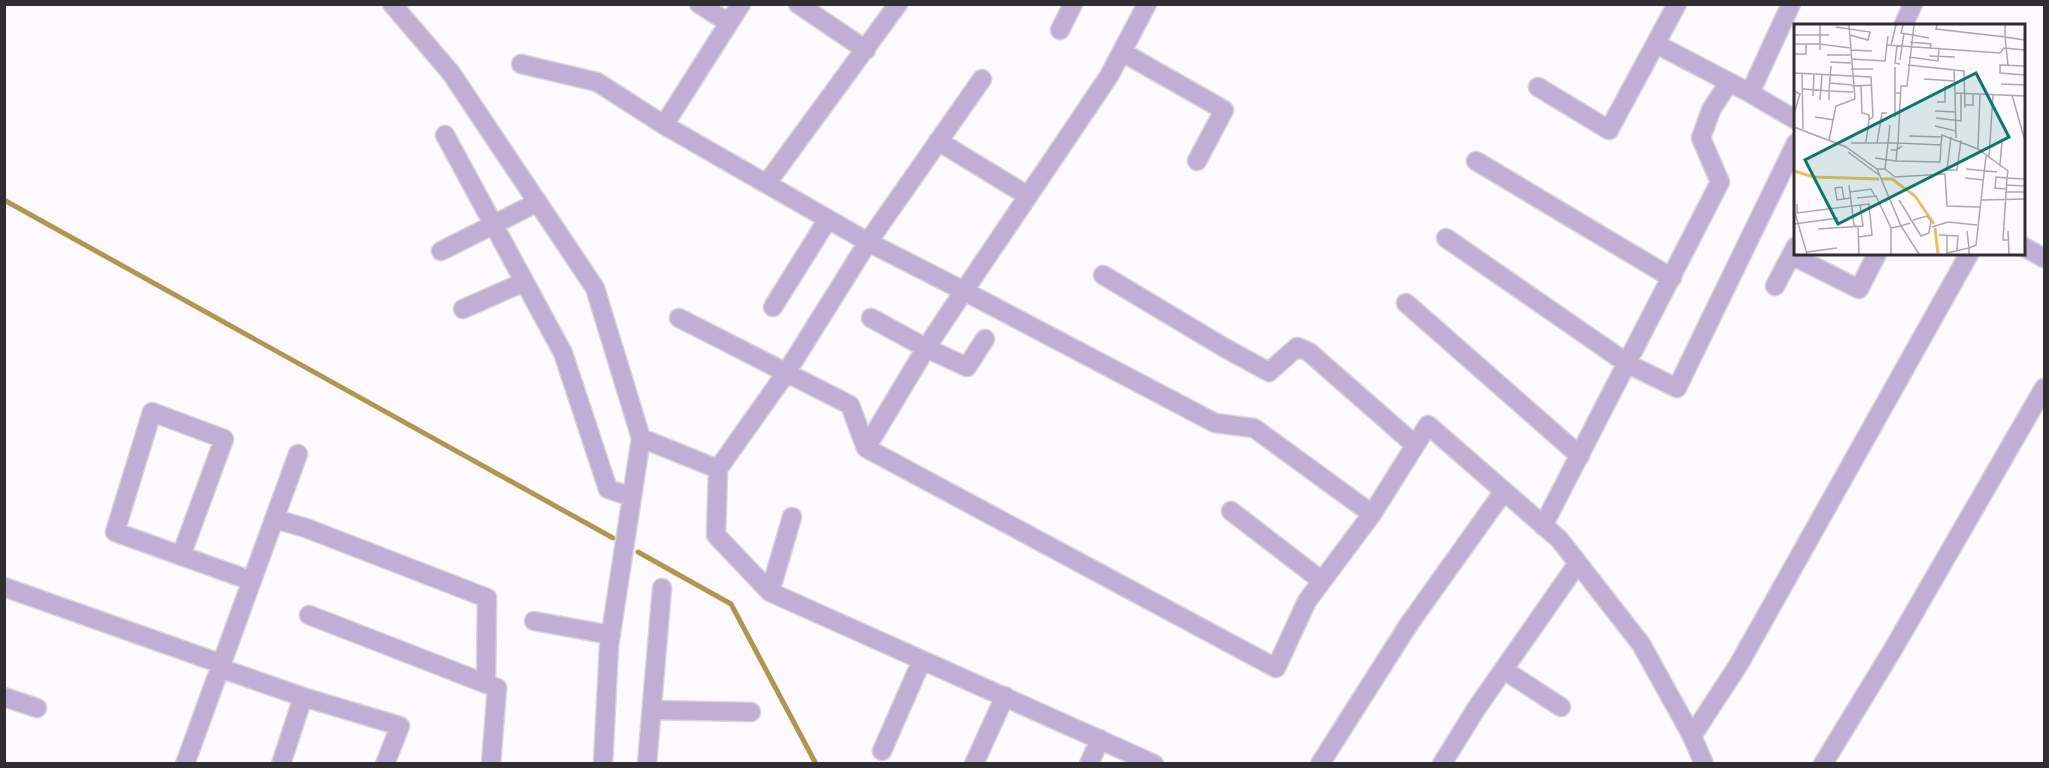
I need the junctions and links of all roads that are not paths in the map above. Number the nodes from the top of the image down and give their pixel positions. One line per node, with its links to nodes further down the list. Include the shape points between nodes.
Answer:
1 (392, 4): 31 (street, via 451,73)
2 (699, 4): 11 (street)
3 (741, 4): 11 (street)
4 (798, 4): 15 (street)
5 (898, 4): 15 (street)
6 (1072, 4): 13 (street)
7 (1147, 4): 16 (street)
8 (1677, 4): 14 (street)
9 (1791, 4): 21 (street)
10 (1913, 4): 12 (street)
11 (729, 22): 23 (street)
12 (1904, 24)
13 (1060, 30)
14 (1656, 44): 19 (street); 20 (street, via 1609,130)
15 (866, 50): 29 (street)
16 (1122, 52): 27 (street, via 1224,110); 30 (street)
17 (521, 64): 23 (street, via 597,82)
18 (982, 79): 25 (street)
19 (1729, 82): 21 (street); 44 (street, via 1701,138 1720,182)
20 (1538, 87)
21 (1750, 93): 22 (street)
22 (1794, 119)
23 (664, 125): 29 (street)
24 (445, 135): 33 (street)
25 (938, 141): 30 (street); 35 (street)
26 (1794, 147): 55 (street, via 1677,388)
27 (1197, 161)
28 (1476, 161): 44 (street)
29 (767, 183): 32 (street)
30 (1028, 196): 47 (street)
31 (538, 202): 33 (street); 58 (street, via 596,288)
32 (828, 219): 35 (street); 49 (street)
33 (494, 225): 38 (street); 45 (street)
34 (1446, 238): 55 (street)
35 (868, 242): 47 (street); 56 (street)
36 (2025, 248): 42 (street)
37 (1793, 250): 46 (street)
38 (441, 251)
39 (1801, 255): 40 (street, via 1859,289)
40 (1876, 255)
41 (1968, 255): 92 (street, via 1739,664)
42 (2044, 258)
43 (1103, 275): 59 (street, via 1269,372 1296,347 1309,352)
44 (1672, 278): 55 (street)
45 (524, 282): 50 (street); 65 (street, via 564,353 608,489)
46 (1775, 286)
47 (964, 291): 54 (street); 67 (street, via 1215,423 1254,428)
48 (1406, 303): 62 (street)
49 (772, 307)
50 (463, 309)
51 (679, 318): 56 (street)
52 (871, 318): 54 (street)
53 (984, 339): 54 (street, via 967,367)
54 (926, 348): 60 (street)
55 (1628, 364): 62 (street)
56 (786, 374): 60 (street, via 850,405); 63 (street)
57 (2044, 388): 107 (street)
58 (641, 438): 63 (street); 65 (street)
59 (1416, 445): 64 (street, via 1428,425); 67 (street)
60 (866, 448): 74 (street, via 1276,669 1307,601)
61 (298, 454): 69 (street)
62 (1580, 456): 70 (street)
63 (718, 469): 77 (street, via 716,535)
64 (1504, 491): 70 (street); 104 (street, via 1409,624)
65 (633, 497): 80 (street)
66 (1231, 511): 74 (street)
67 (1372, 514): 74 (street)
68 (792, 517): 77 (street)
69 (274, 519): 73 (street); 84 (street, via 487,598)
70 (1543, 526): 72 (street)
71 (181, 556): 71 (street, via 115,532 152,412 224,439); 73 (street)
72 (1578, 563): 83 (street); 92 (street, via 1641,644)
73 (252, 581): 82 (street)
74 (1322, 581)
75 (4, 587): 82 (street)
76 (662, 588): 90 (street)
77 (770, 592): 81 (street)
78 (309, 615): 84 (street)
79 (534, 621): 80 (street)
80 (611, 635): 99 (street)
81 (922, 660): 85 (street); 94 (street)
82 (221, 666): 87 (street); 95 (street)
83 (1504, 670): 88 (street); 105 (street)
84 (486, 684): 98 (street, via 497,688)
85 (1005, 696): 93 (street); 101 (street)
86 (4, 697): 89 (street)
87 (303, 697): 96 (street); 97 (street, via 400,726)
88 (1561, 707)
89 (37, 708)
90 (652, 710): 91 (street); 100 (street)
91 (751, 712)
92 (1692, 736): 106 (street)
93 (1100, 739): 102 (street); 103 (street)
94 (882, 751)
95 (185, 764)
96 (281, 764)
97 (385, 764)
98 (491, 764)
99 (603, 764)
100 (646, 764)
101 (974, 764)
102 (1089, 764)
103 (1154, 764)
104 (1320, 764)
105 (1442, 764)
106 (1704, 764)
107 (1823, 764)

